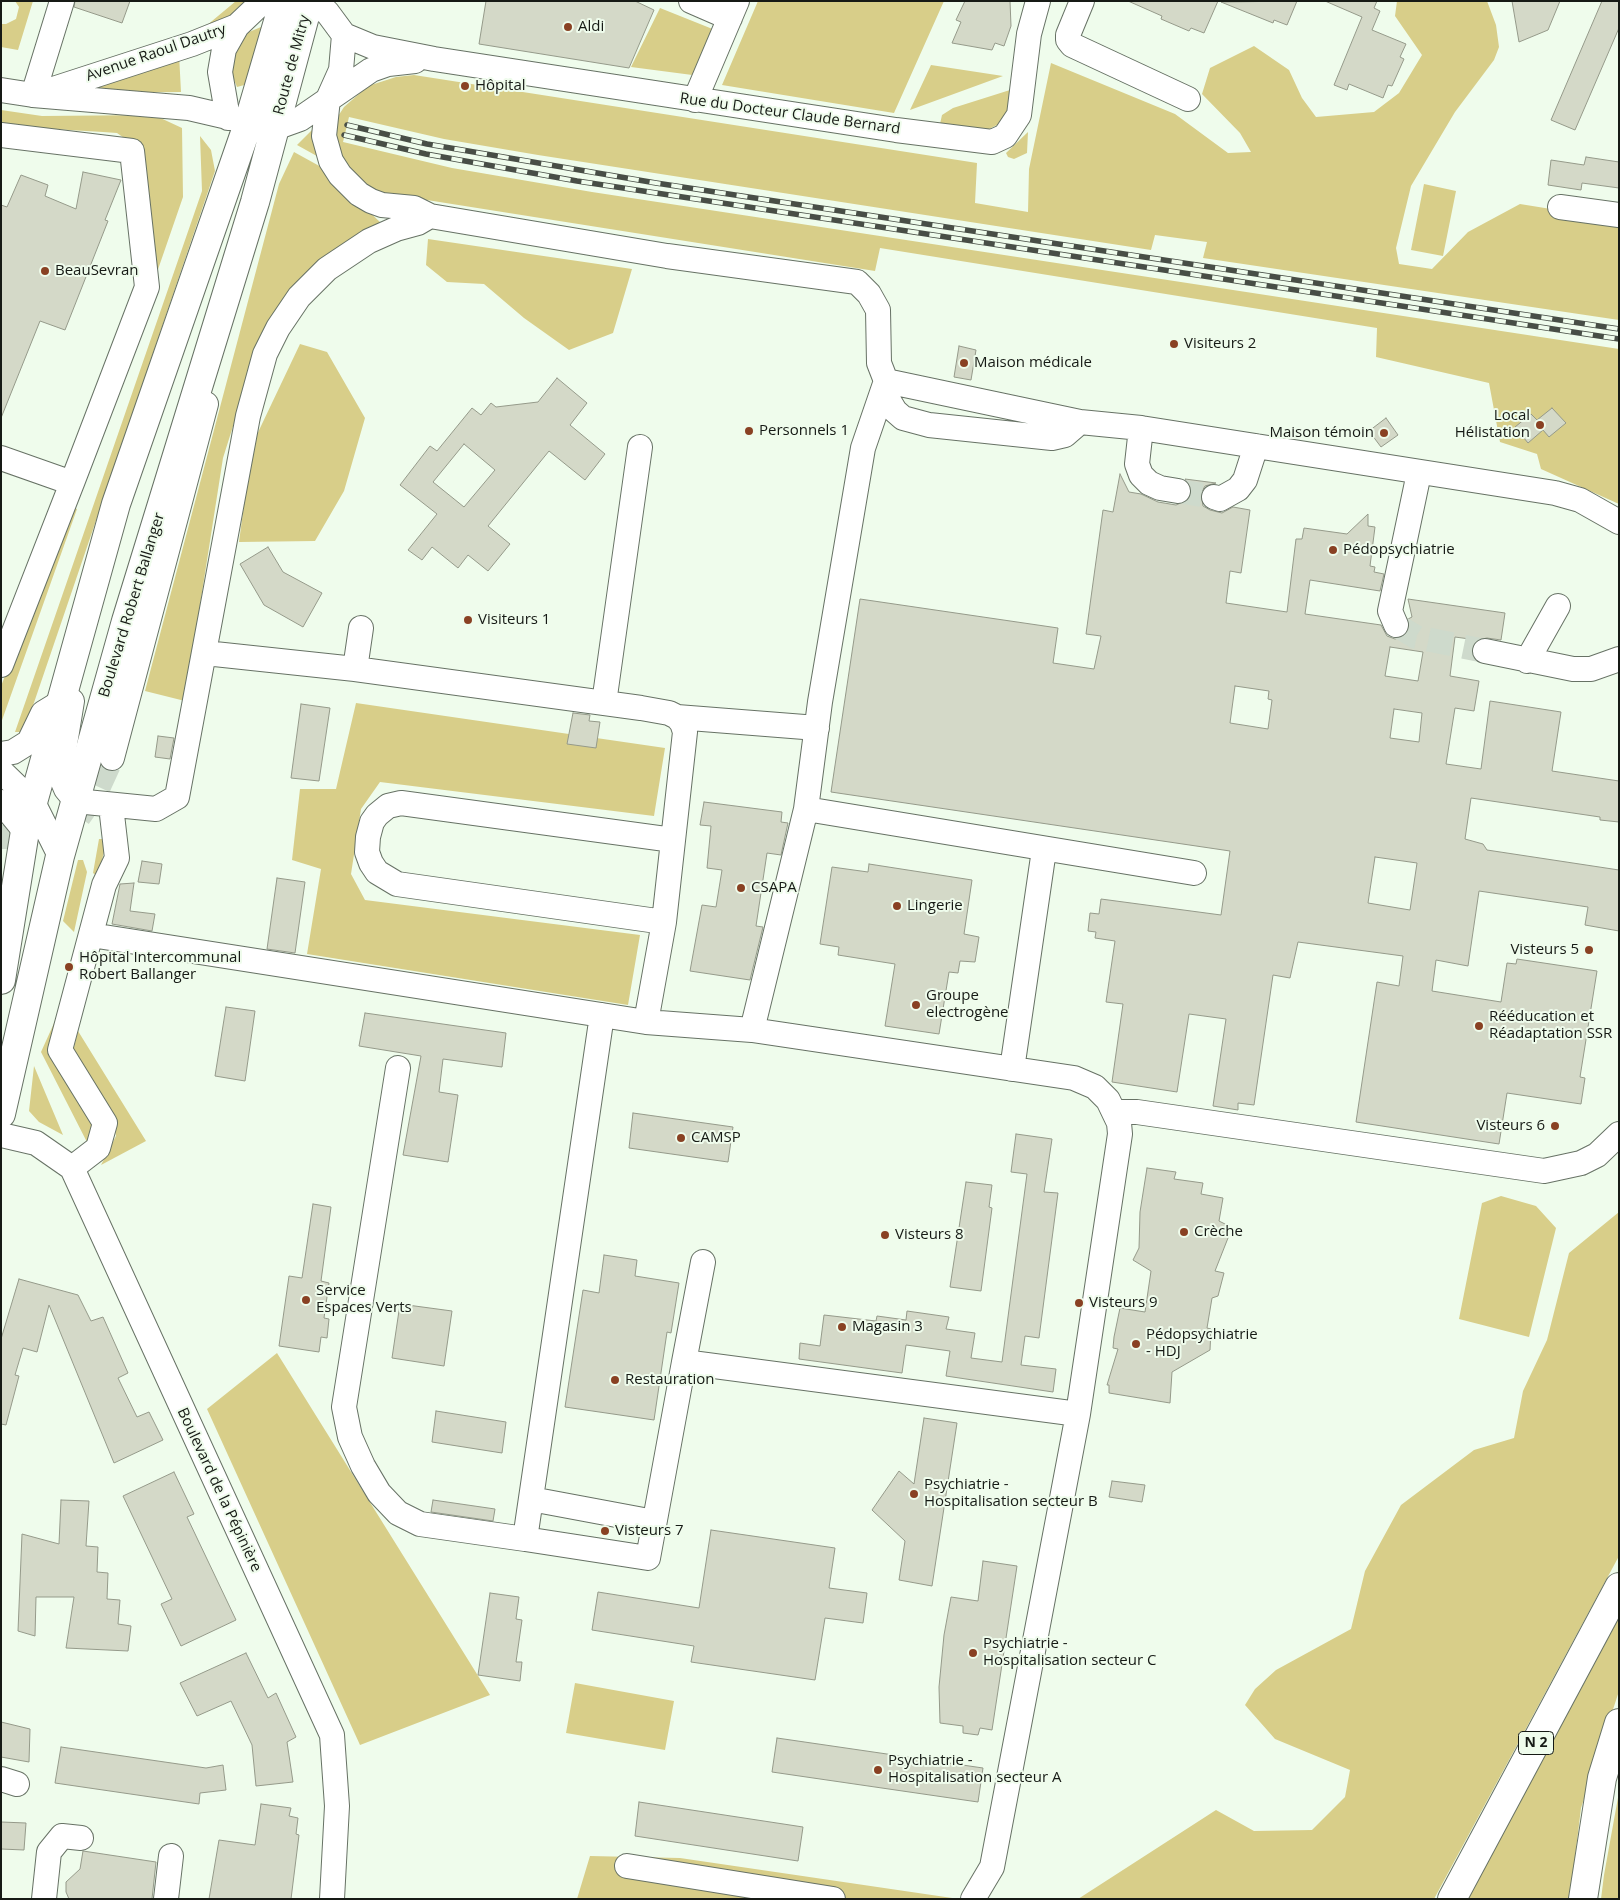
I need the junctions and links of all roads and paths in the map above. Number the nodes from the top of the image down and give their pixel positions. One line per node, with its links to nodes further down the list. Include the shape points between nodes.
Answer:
1 (62, 1): 12 (street)
2 (273, 1): 8 (street, Avenue Raoul Dautry, via 258,6)
3 (691, 1): 7 (street)
4 (1038, 1): 15 (street, Rue du Docteur Claude Bernard, via 1019,115 1005,136 992,142)
5 (1082, 1): 14 (street, via 1068,35 1072,45)
6 (301, 2): 9 (street, via 327,12); 16 (main road, Route de Mitry); 17 (main road, Route de Mitry)
7 (733, 10): 15 (street)
8 (237, 26): 12 (street, Avenue Raoul Dautry, via 192,44); 16 (street, via 224,49 220,72)
9 (344, 35): 10 (street, Rue du Docteur Claude Bernard, via 373,47); 13 (street, via 341,70)
10 (434, 59): 13 (street, Rue du Docteur Claude Bernard, via 388,64 371,70); 15 (street, Rue du Docteur Claude Bernard)
11 (1, 90): 12 (street, Avenue Raoul Dautry)
12 (33, 95): 16 (street, Avenue Raoul Dautry, via 188,108)
13 (328, 99): 17 (street, Rue du Docteur Claude Bernard, via 300,120); 21 (street, via 324,136 331,161 341,176 371,201 414,208)
14 (1188, 99)
15 (695, 100)
16 (238, 121): 17 (street); 35 (main road, via 116,504)
17 (275, 128): 22 (main road, Boulevard Robert Ballanger)
18 (1, 135): 30 (street, via 132,151 147,287)
19 (1560, 207): 20 (street)
20 (1619, 215)
21 (430, 216): 23 (street, via 667,256 857,282 870,294 878,310 879,363); 39 (street, via 369,241 327,269 299,297 278,328 265,354 248,416)
22 (206, 365): 49 (street, via 211,383); 51 (main road, Boulevard Robert Ballanger, via 126,621)
23 (886, 381): 24 (street); 24 (street, via 886,396 895,410 915,423 1052,438 1065,435); 47 (street, via 863,448)
24 (1080, 422): 25 (street)
25 (1141, 428): 26 (street); 31 (street, via 1137,464 1141,475 1160,488)
26 (1256, 446): 29 (street); 32 (street, via 1245,480 1238,489 1220,499)
27 (640, 447): 45 (street)
28 (1, 458): 30 (street)
29 (1419, 473): 33 (street, via 1554,493 1580,500); 36 (street, via 1390,611)
30 (72, 483): 42 (street)
31 (1178, 491)
32 (1214, 497)
33 (1619, 522)
34 (1558, 606): 41 (street)
35 (85, 619): 44 (main road); 51 (street, via 60,774)
36 (1396, 625)
37 (361, 628): 43 (street)
38 (1485, 652): 41 (street)
39 (205, 653): 43 (street); 54 (street, via 177,797 156,809)
40 (1619, 659): 41 (street, via 1591,669)
41 (1527, 661)
42 (1, 665)
43 (354, 669): 45 (street)
44 (61, 702): 48 (street, via 43,713 29,742 13,752); 53 (main road)
45 (604, 702): 46 (street)
46 (677, 717): 47 (street); 57 (street, via 684,732)
47 (817, 728): 55 (street)
48 (1, 754)
49 (112, 758)
50 (1, 771): 53 (street)
51 (76, 801): 54 (street); 59 (main road, Boulevard Robert Ballanger)
52 (1, 802): 56 (street)
53 (32, 802): 56 (main road); 59 (street)
54 (111, 806): 62 (street, via 117,858 104,885)
55 (806, 809): 58 (street); 66 (street)
56 (25, 831): 63 (main road)
57 (673, 840): 61 (street); 61 (street, via 401,803 388,806 377,815 368,836 367,852 371,863 377,872 397,884)
58 (1044, 850): 60 (street); 68 (street)
59 (60, 856): 70 (main road, Boulevard Robert Ballanger)
60 (1194, 873)
61 (664, 922): 65 (street)
62 (91, 935): 64 (street); 73 (street, via 60,1050 105,1123 98,1148)
63 (1, 980)
64 (602, 1015): 65 (street); 77 (street)
65 (646, 1022): 66 (street)
66 (752, 1030): 68 (street)
67 (398, 1068): 79 (street, via 344,1407 350,1436 378,1493 398,1513 420,1524)
68 (1012, 1069): 69 (street, via 1074,1078 1094,1087)
69 (1116, 1112): 72 (street, via 1137,1112 1544,1170 1581,1163 1597,1155); 76 (street, via 1120,1134)
70 (1, 1114)
71 (1, 1134): 73 (street, via 36,1143)
72 (1619, 1134)
73 (72, 1168): 87 (street, Boulevard de la Pépinière, via 332,1735 337,1806)
74 (703, 1262): 75 (street)
75 (684, 1362): 76 (street); 78 (street)
76 (1078, 1414): 89 (street, via 992,1867)
77 (531, 1499): 78 (street); 79 (street)
78 (654, 1522): 79 (street, via 648,1558)
79 (525, 1539)
80 (1619, 1587): 90 (main road, N 2)
81 (1619, 1723): 91 (main road, via 1602,1778)
82 (81, 1838): 85 (street, via 62,1836 49,1852)
83 (171, 1856): 86 (street)
84 (627, 1866): 88 (street)
85 (44, 1899)
86 (166, 1899)
87 (332, 1899)
88 (833, 1899)
89 (973, 1899)
90 (1452, 1899)
91 (1583, 1899)

